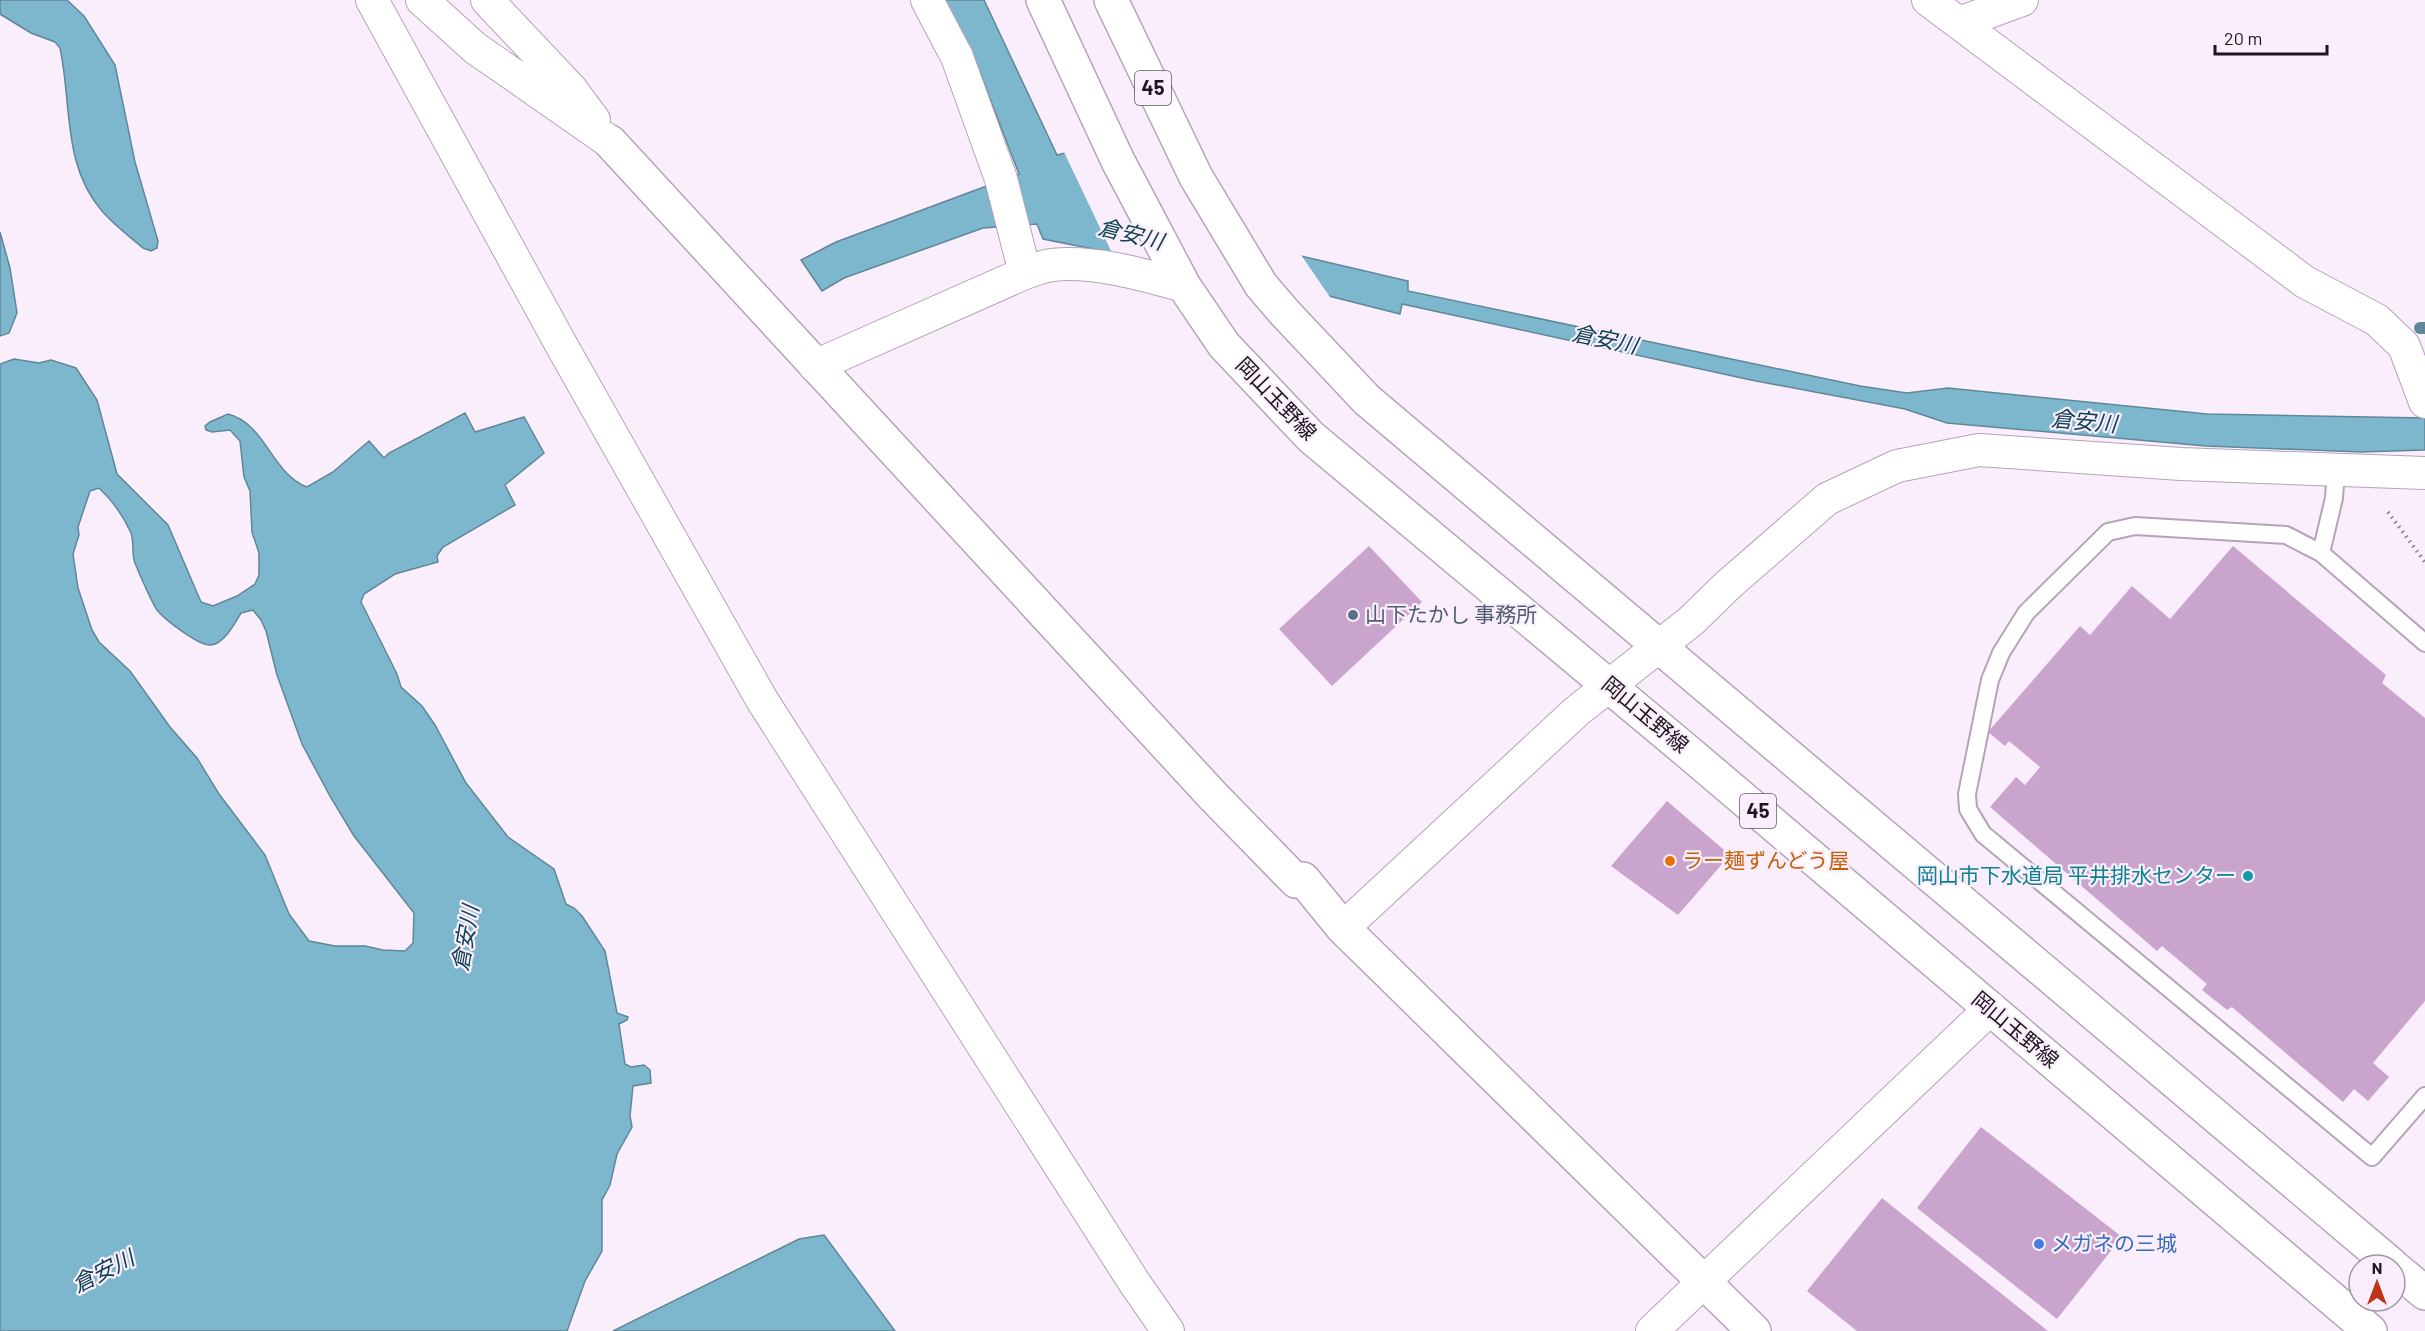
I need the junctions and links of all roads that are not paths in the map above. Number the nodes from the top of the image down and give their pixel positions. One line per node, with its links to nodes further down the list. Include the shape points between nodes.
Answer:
1 (372, 0): 28 (street, via 562,348 762,700)
2 (422, 0): 10 (street, via 475,48)
3 (487, 0): 10 (street, via 571,89)
4 (927, 0): 11 (street, via 957,57 1001,179)
5 (1043, 0): 12 (main road, 岡山玉野線 / 45, via 1118,161)
6 (1111, 0): 19 (main road, 45, via 1196,177 1261,285 1367,400)
7 (1928, 0): 9 (street)
8 (2022, 0): 9 (street)
9 (1964, 11): 14 (street, via 2305,282 2377,320 2404,346)
10 (610, 142): 13 (main road)
11 (1025, 273): 12 (street, via 1066,264); 13 (street)
12 (1179, 276): 20 (main road, 岡山玉野線 / 45, via 1224,345 1311,437)
13 (815, 366): 21 (main road, via 1213,796 1296,881 1303,879)
14 (2425, 402)
15 (2336, 470): 16 (street); 17 (lane, via 2334,498); 19 (street, via 1979,450 1897,465 1827,499)
16 (2425, 473)
17 (2321, 553): 18 (lane); 23 (lane, via 2286,535 2135,526 2108,532 2026,613 2001,653 1990,680 1971,768 1968,809 1983,834 2372,1157)
18 (2425, 643)
19 (1659, 646): 20 (street); 24 (main road, 45)
20 (1609, 685): 21 (street); 22 (main road, 岡山玉野線 / 45)
21 (1343, 928): 26 (main road)
22 (1991, 1008): 26 (street); 31 (main road, 岡山玉野線 / 45)
23 (2425, 1096)
24 (2378, 1253)
25 (2407, 1278): 27 (main road, 45)
26 (1703, 1282): 29 (street); 30 (main road)
27 (2425, 1293)
28 (1168, 1331)
29 (1652, 1331)
30 (1754, 1331)
31 (2370, 1331)

